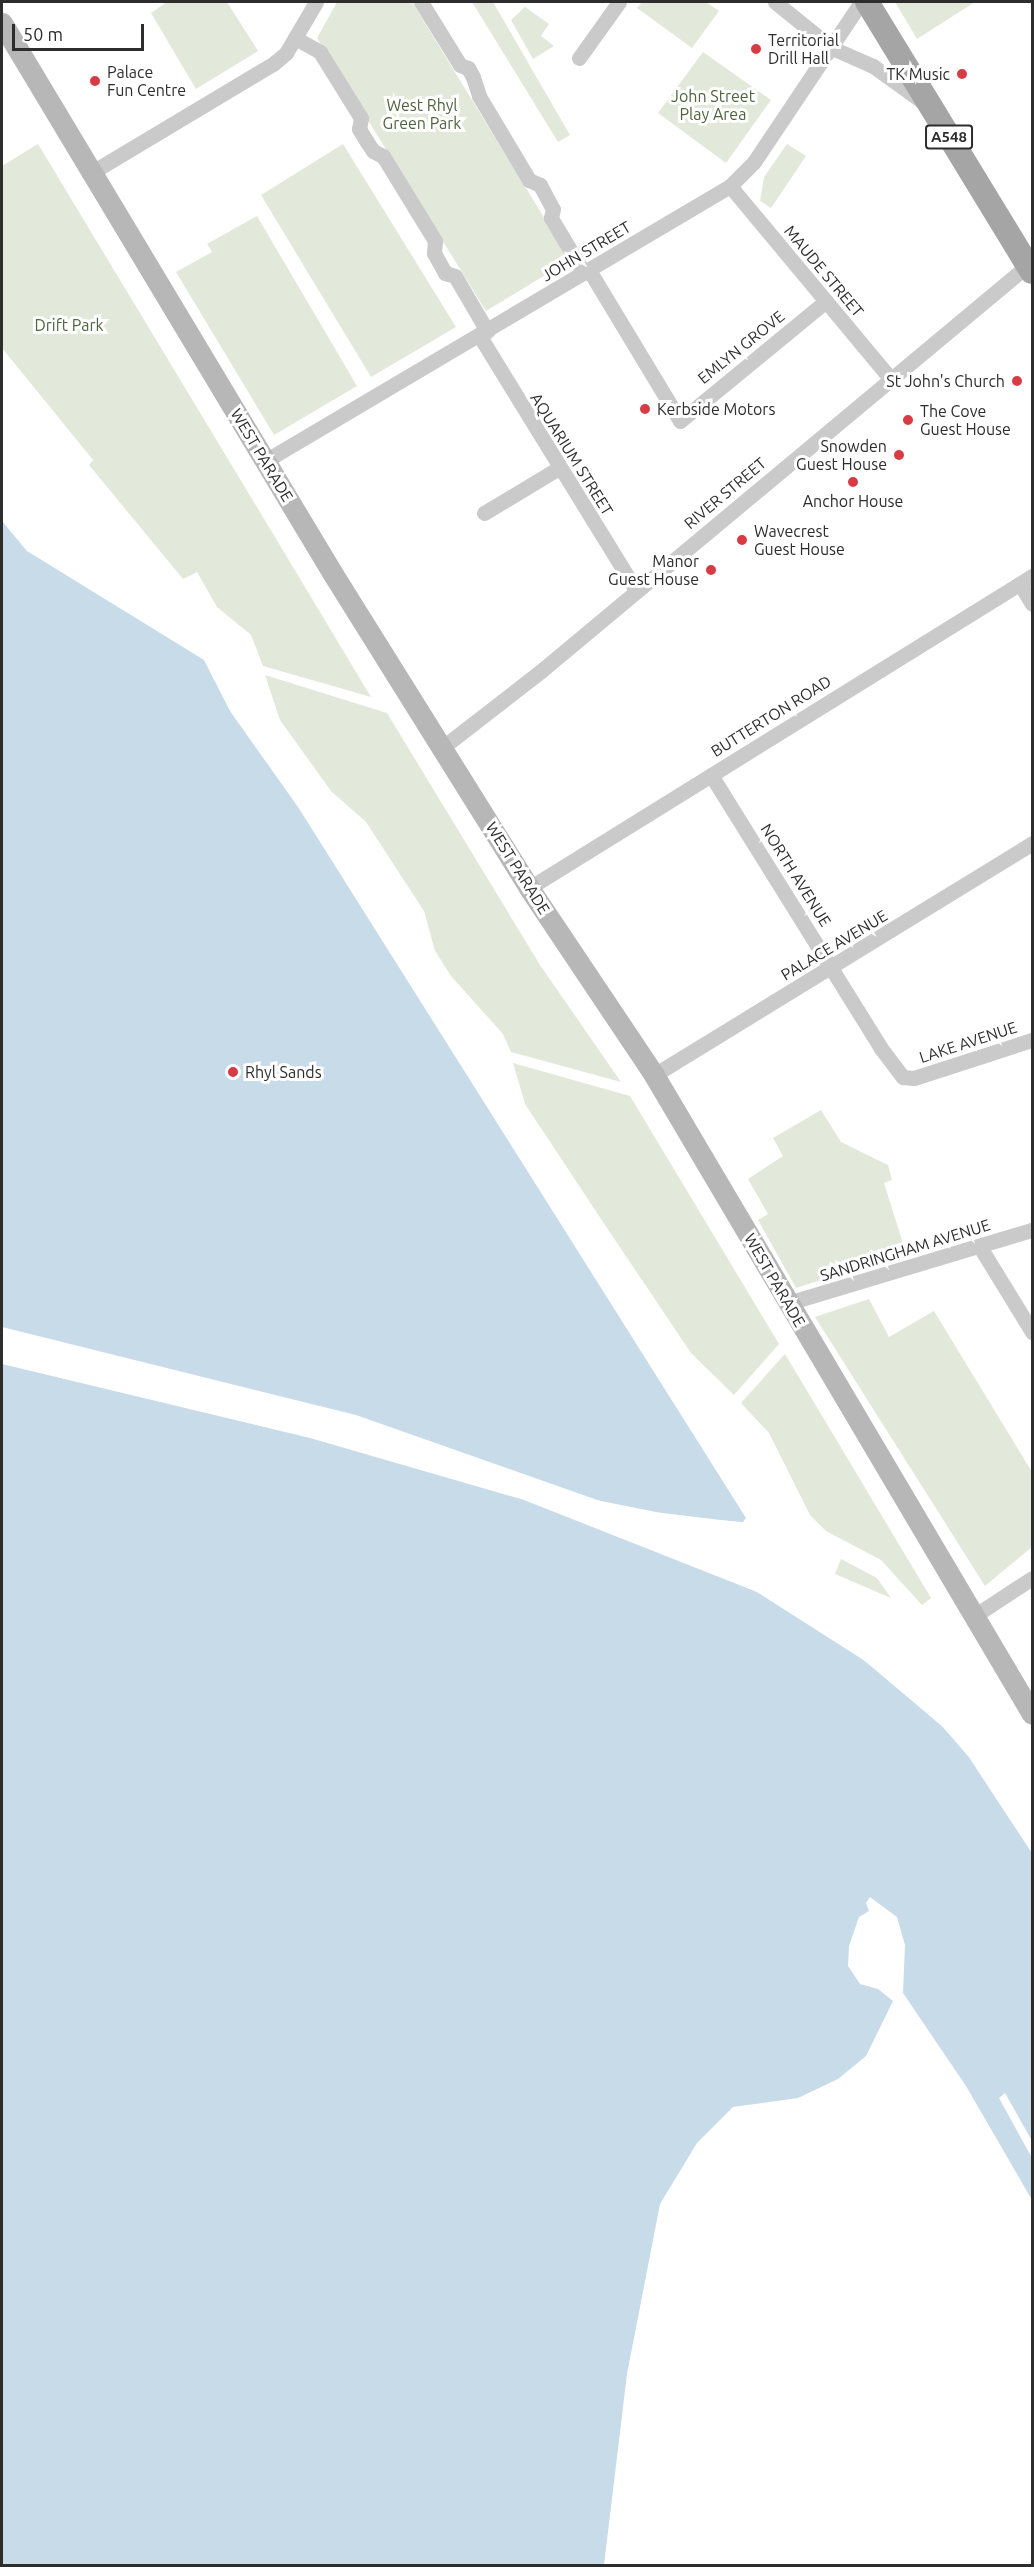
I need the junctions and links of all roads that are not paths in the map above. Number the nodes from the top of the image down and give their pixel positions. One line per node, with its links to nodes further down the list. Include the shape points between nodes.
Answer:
1 (316, 2): 8 (street)
2 (422, 2): 15 (street, via 460,65 473,76 479,96 529,180 540,185 553,209 551,218)
3 (619, 2): 10 (street)
4 (775, 2): 9 (street)
5 (861, 2): 9 (street, JOHN STREET)
6 (867, 2): 11 (main road, A548)
7 (2, 23): 12 (main road, WEST PARADE)
8 (296, 38): 12 (street, via 273,64); 17 (street, AQUARIUM STREET, via 320,52 361,118 359,129 373,151 383,156 435,241 434,253 445,273 455,276)
9 (832, 48): 11 (street, via 873,66); 13 (street, JOHN STREET, via 753,162)
10 (579, 58)
11 (931, 107): 14 (main road, A548)
12 (89, 174): 19 (main road, WEST PARADE)
13 (730, 186): 15 (street, JOHN STREET); 16 (street, MAUDE STREET)
14 (1030, 268): 18 (street, RIVER STREET)
15 (586, 271): 16 (street, EMLYN GROVE, via 680,421); 17 (street, JOHN STREET)
16 (826, 301): 18 (street, MAUDE STREET)
17 (483, 333): 19 (street, JOHN STREET); 20 (street, AQUARIUM STREET)
18 (891, 379): 23 (street, RIVER STREET)
19 (265, 461): 25 (main road, WEST PARADE)
20 (559, 468): 21 (street); 23 (street, AQUARIUM STREET)
21 (484, 513)
22 (1026, 580): 24 (street); 26 (street, BUTTERTON ROAD)
23 (636, 590): 25 (street, RIVER STREET)
24 (1032, 604)
25 (443, 747): 28 (main road, WEST PARADE)
26 (711, 775): 28 (street, BUTTERTON ROAD); 29 (street, NORTH AVENUE)
27 (1032, 843): 29 (street, PALACE AVENUE)
28 (530, 888): 31 (main road, WEST PARADE)
29 (833, 967): 31 (street, PALACE AVENUE); 32 (street, NORTH AVENUE, via 895,1070)
30 (1032, 1041): 32 (street, LAKE AVENUE)
31 (654, 1075): 35 (main road, WEST PARADE)
32 (914, 1078)
33 (1032, 1230): 34 (street, SANDRINGHAM AVENUE)
34 (980, 1247): 35 (street, SANDRINGHAM AVENUE); 36 (street)
35 (788, 1303): 38 (main road, WEST PARADE)
36 (1032, 1332)
37 (1032, 1578): 38 (street)
38 (974, 1616): 39 (main road, WEST PARADE)
39 (1032, 1714)

